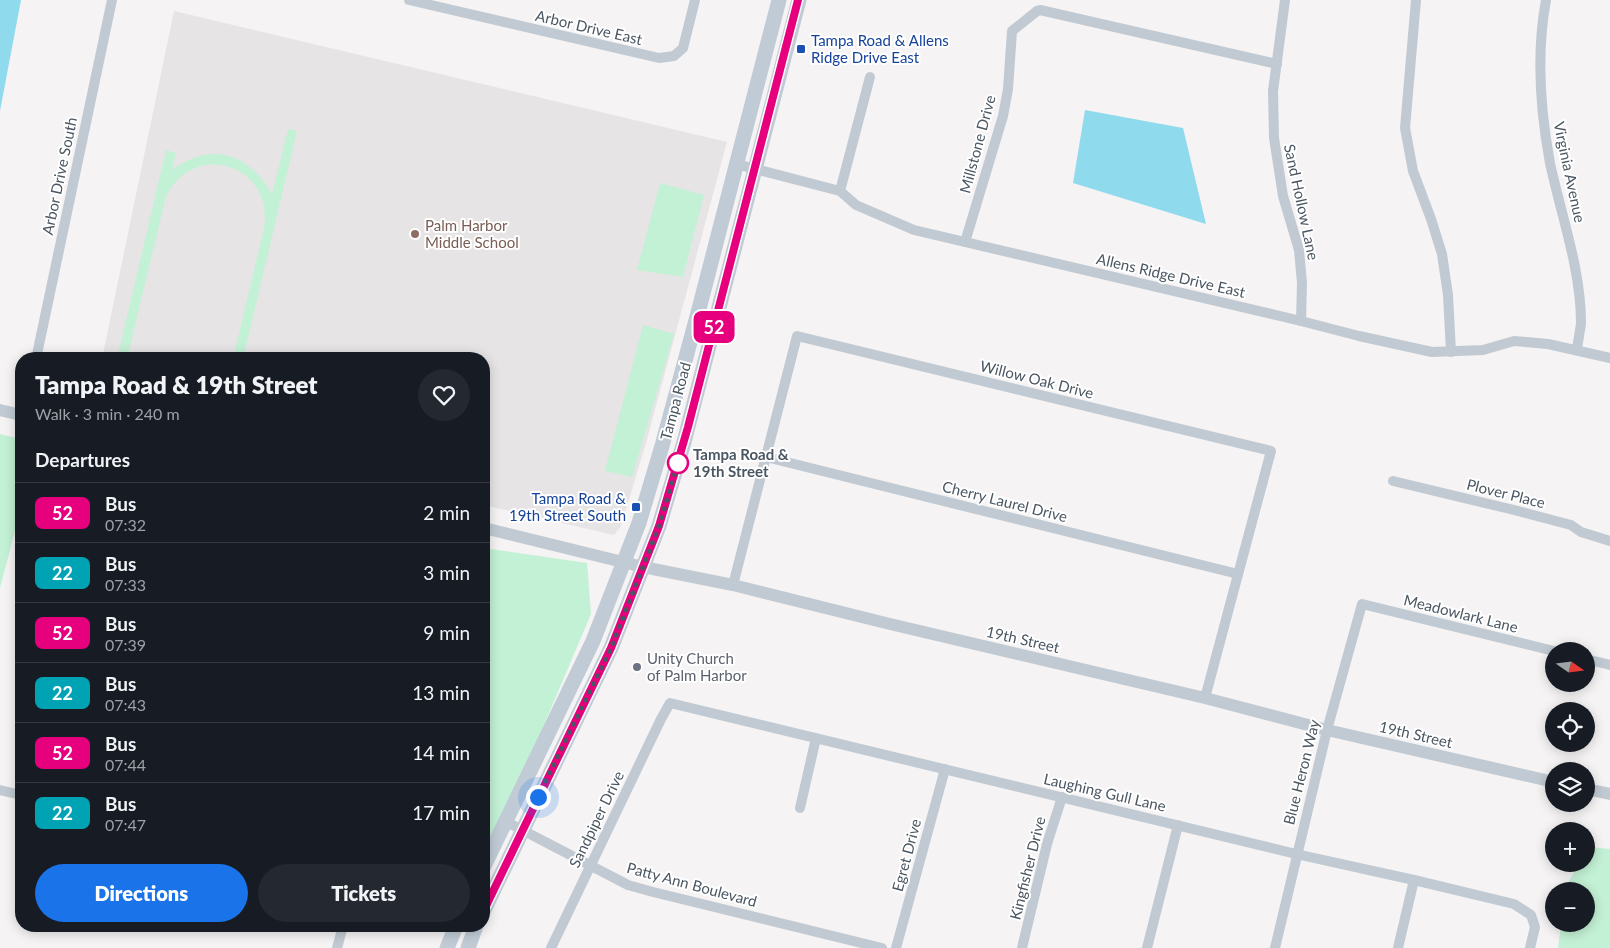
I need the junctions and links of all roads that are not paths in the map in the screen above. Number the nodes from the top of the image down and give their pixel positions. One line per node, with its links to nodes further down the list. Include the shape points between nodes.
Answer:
1 (112, 0): 19 (street, Arbor Drive South)
2 (409, 0): 3 (street, Arbor Drive East, via 659,58 674,56 683,48)
3 (695, 0)
4 (779, 0): 11 (main road, Tampa Road)
5 (798, 0): 12 (main road, Tampa Road)
6 (1285, 0): 9 (street, Sand Hollow Lane)
7 (1416, 0): 20 (street, via 1405,128 1412,171 1442,254)
8 (1546, 0): 18 (street, Virginia Avenue, via 1540,94 1550,163 1579,289 1581,324)
9 (1277, 64): 14 (street, Millstone Drive, via 1037,11 1012,31 1003,116); 17 (street, Sand Hollow Lane, via 1273,91 1274,138 1283,196 1299,250)
10 (870, 77): 13 (street)
11 (736, 164): 12 (street, Allens Ridge Drive East); 15 (main road, Tampa Road)
12 (755, 169): 13 (street, Allens Ridge Drive East); 16 (main road, Tampa Road)
13 (840, 191): 14 (street, Allens Ridge Drive East, via 856,205 914,230)
14 (965, 242): 17 (street, Allens Ridge Drive East)
15 (699, 309): 16 (main road); 28 (main road, Tampa Road, via 653,480)
16 (718, 314): 29 (main road, Tampa Road, via 674,477)
17 (1301, 321): 20 (street, Allens Ridge Drive East, via 1432,352)
18 (1577, 349): 20 (street, Allens Ridge Drive East, via 1514,341 1483,350); 21 (street, Allens Ridge Drive East)
19 (37, 352)
20 (1451, 352)
21 (1610, 358)
22 (0, 410): 23 (street)
23 (15, 414)
24 (766, 457): 30 (street, Cherry Laurel Drive); 30 (street, Willow Oak Drive, via 797,336 1270,451); 31 (street, Willow Oak Drive)
25 (1393, 481): 27 (street, Plover Place, via 1571,526)
26 (490, 529): 28 (street, 19th Street)
27 (1610, 542)
28 (625, 562): 29 (street, 19th Street); 48 (main road, Tampa Road, via 594,641)
29 (643, 567): 31 (street, 19th Street); 50 (main road, Tampa Road, via 611,648)
30 (1238, 574): 36 (street, Willow Oak Drive)
31 (733, 585): 36 (street, 19th Street)
32 (1362, 604): 33 (street, Meadowlark Lane); 38 (street, Blue Heron Way)
33 (1545, 649)
34 (1595, 661): 35 (street)
35 (1610, 665)
36 (1205, 698): 38 (street, 19th Street)
37 (670, 702): 39 (street, Laughing Gull Lane); 53 (street, Sandpiper Drive)
38 (1327, 730): 41 (street, 19th Street); 52 (street, Blue Heron Way)
39 (816, 738): 40 (street, Laughing Gull Lane); 47 (street)
40 (944, 769): 46 (street, Laughing Gull Lane); 64 (street, Egret Drive)
41 (1545, 780)
42 (0, 790): 44 (street)
43 (1595, 791): 45 (street)
44 (15, 794)
45 (1610, 794)
46 (1062, 797): 49 (street, Laughing Gull Lane); 65 (street, Kingfisher Drive)
47 (800, 808)
48 (505, 821): 50 (street, Patty Ann Boulevard); 51 (main road, Tampa Road)
49 (1178, 825): 52 (street, Laughing Gull Lane); 66 (street)
50 (522, 830): 53 (street, Patty Ann Boulevard); 55 (main road, Tampa Road)
51 (490, 853)
52 (1296, 854): 54 (street, Laughing Gull Lane); 67 (street, Blue Heron Way)
53 (590, 866): 62 (street, Sandpiper Drive); 63 (street, Patty Ann Boulevard, via 628,885)
54 (1414, 880): 68 (street); 69 (street, Laughing Gull Lane, via 1514,904 1531,915 1535,927)
55 (490, 897)
56 (342, 932): 59 (street)
57 (454, 932): 60 (main road)
58 (474, 932): 61 (main road)
59 (338, 948)
60 (448, 948)
61 (468, 948)
62 (550, 948)
63 (882, 948)
64 (896, 948)
65 (1022, 948)
66 (1146, 948)
67 (1275, 948)
68 (1398, 948)
69 (1530, 948)

